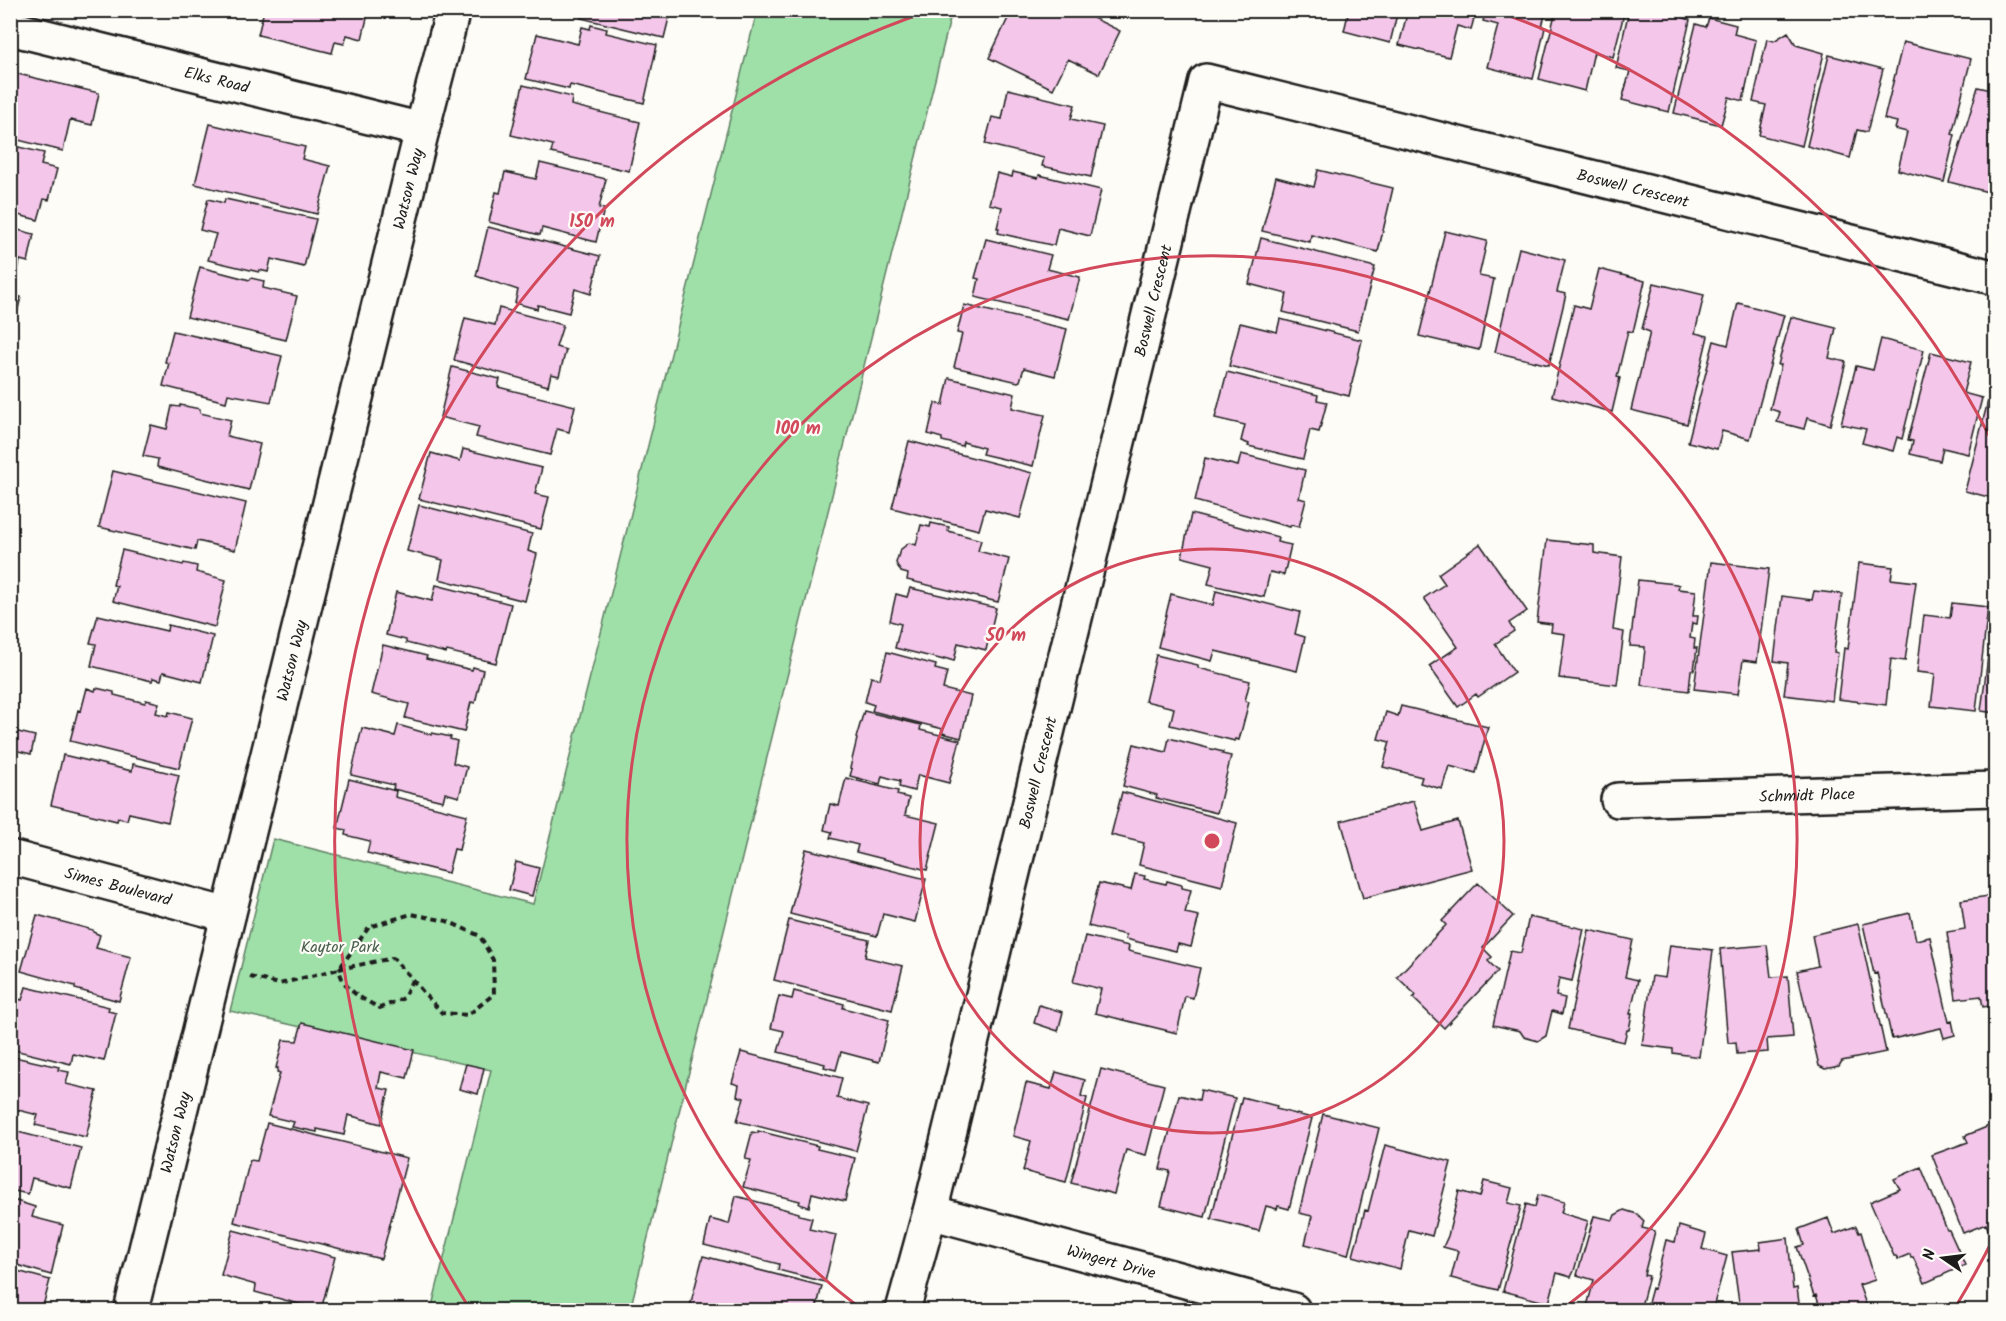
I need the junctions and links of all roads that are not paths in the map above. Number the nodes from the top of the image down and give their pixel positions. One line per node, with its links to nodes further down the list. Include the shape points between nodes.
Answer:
1 (453, 10): 3 (street, Watson Way)
2 (10, 28): 3 (street, Elks Road)
3 (422, 130): 8 (street, Watson Way)
4 (1995, 278): 9 (street, Boswell Crescent, via 1206,81)
5 (1995, 789): 6 (street, Schmidt Place)
6 (1618, 800)
7 (10, 857): 8 (street, Simes Boulevard)
8 (228, 915): 10 (street, Watson Way)
9 (930, 1212): 11 (street, Boswell Crescent); 12 (street, Wingert Drive)
10 (131, 1311)
11 (903, 1311)
12 (1293, 1311)

